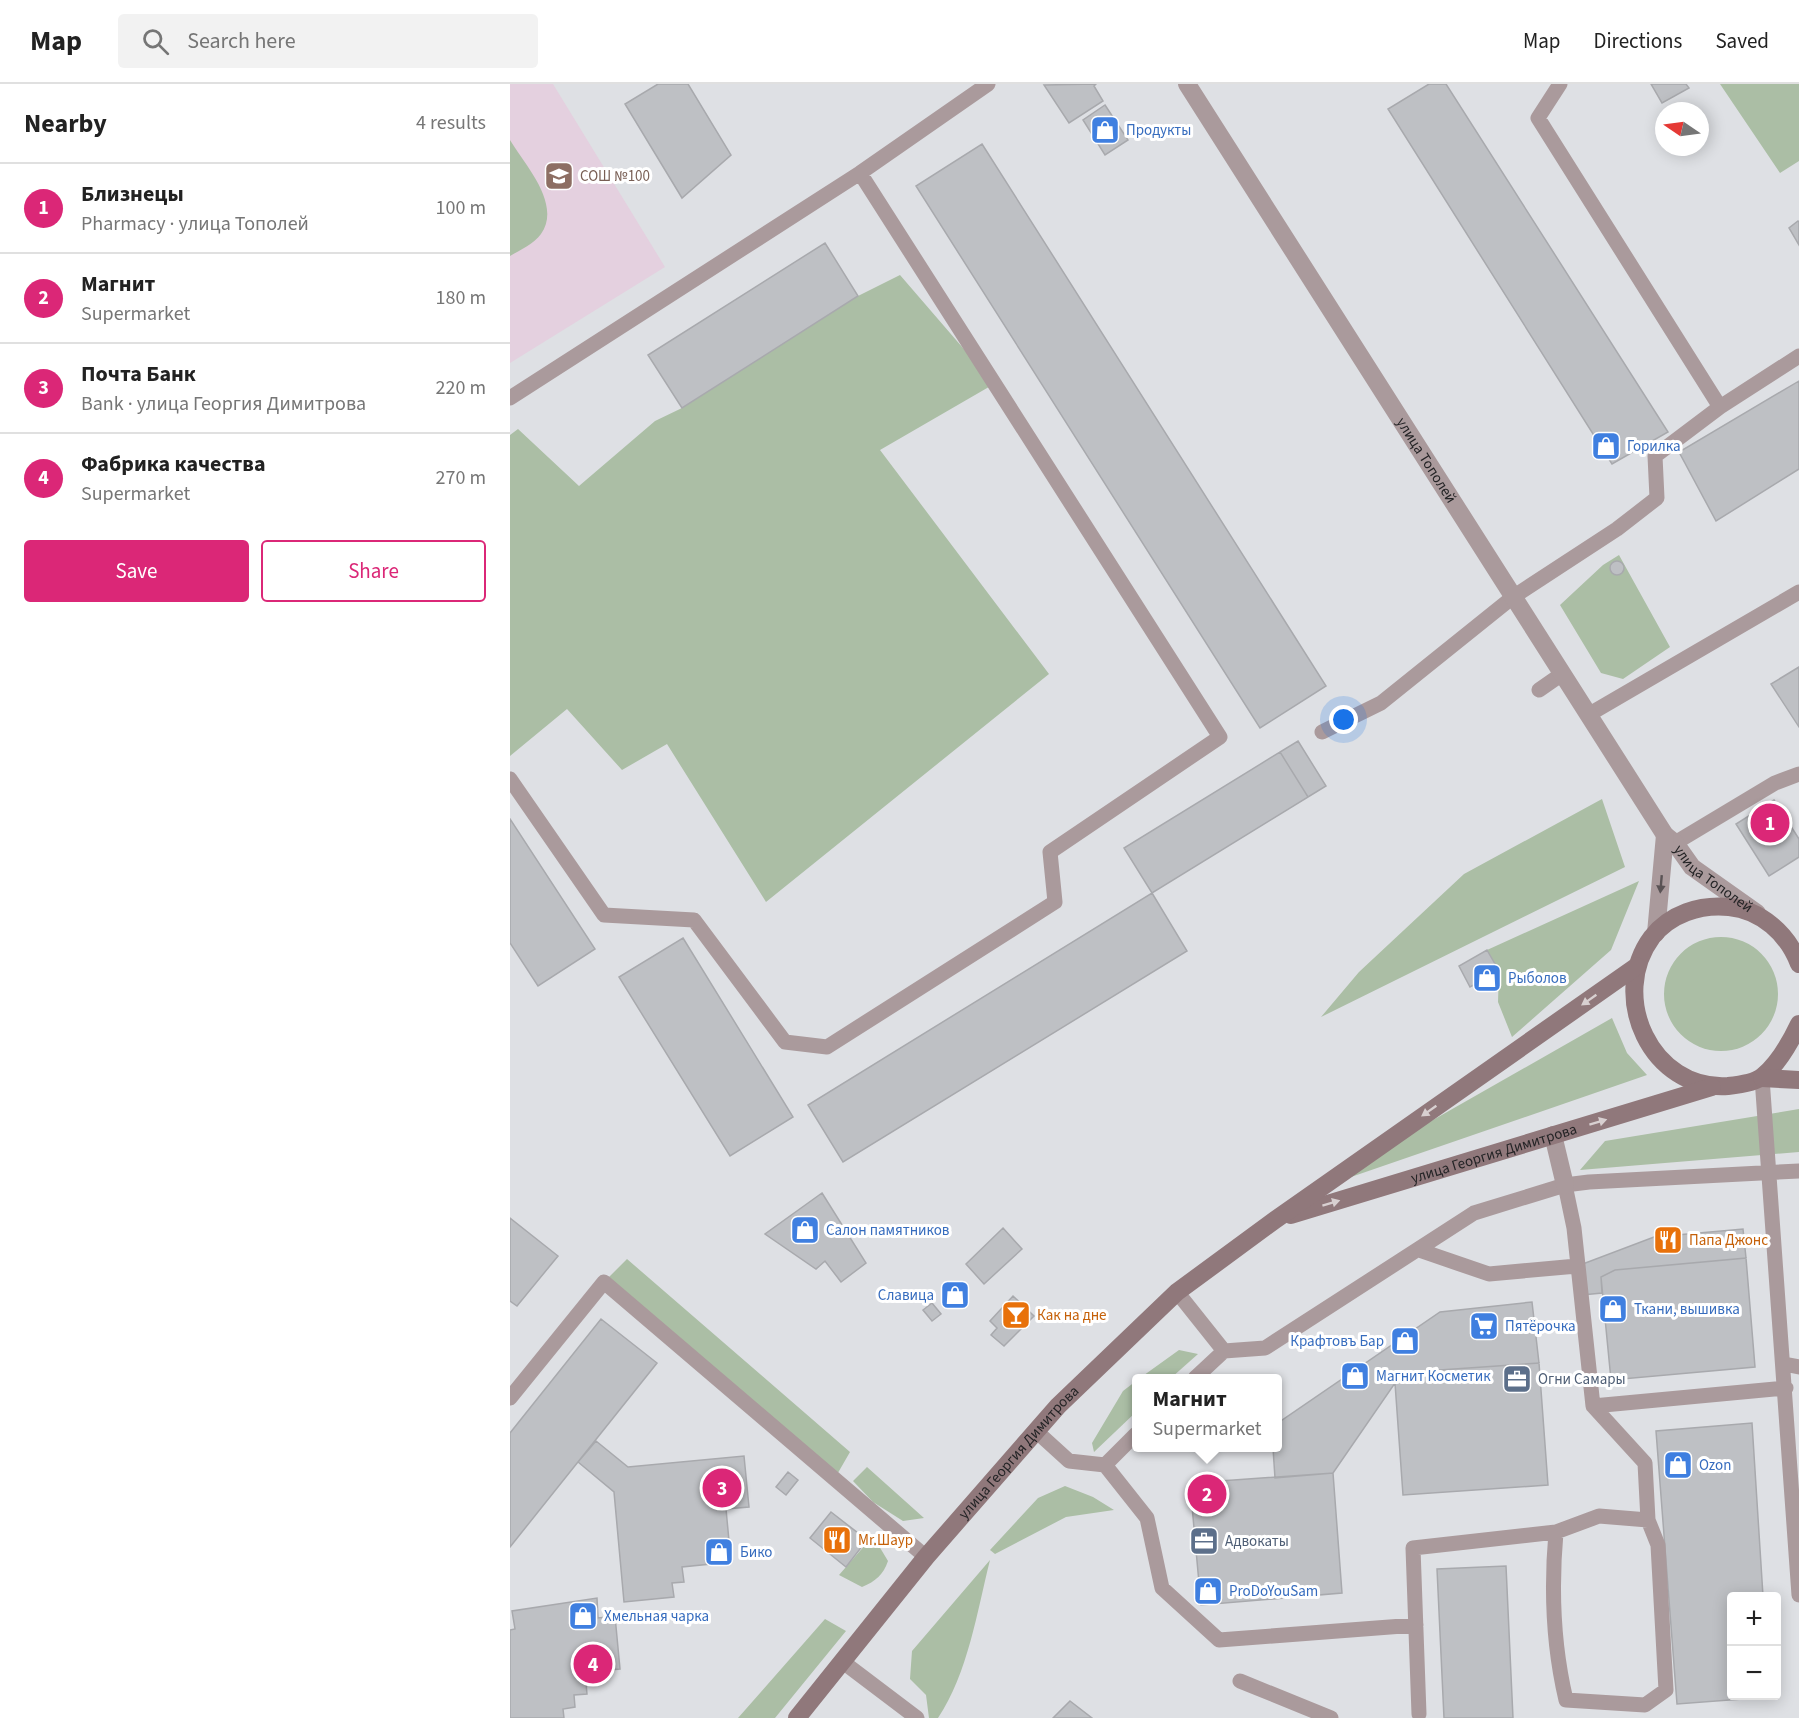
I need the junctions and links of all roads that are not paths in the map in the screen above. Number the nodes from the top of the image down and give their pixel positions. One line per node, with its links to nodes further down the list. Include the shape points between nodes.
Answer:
1 (988, 84): 4 (lane)
2 (1187, 84): 9 (street, улица Тополей)
3 (1560, 84): 7 (lane, via 1538,118)
4 (860, 173): 6 (lane); 15 (lane, via 1220,737 1050,852 1055,902 827,1047 785,1042 694,920 604,915)
5 (1799, 356): 7 (lane)
6 (510, 398)
7 (1719, 407): 9 (lane, via 1655,456 1657,498 1617,530)
8 (1799, 592): 12 (lane)
9 (1513, 597): 10 (street, улица Тополей); 13 (lane, via 1381,703)
10 (1562, 674): 11 (lane); 12 (street, улица Тополей)
11 (1539, 690)
12 (1588, 715): 16 (street, улица Тополей)
13 (1322, 732)
14 (1799, 774): 16 (lane)
15 (510, 779)
16 (1670, 839): 17 (street, улица Тополей, via 1692,867); 18 (street, улица Тополей, one-way to 18)
17 (1764, 917): 18 (main road, via 1731,907 1709,907 1670,918); 19 (main road)
18 (1656, 933): 20 (main road)
19 (1798, 961)
20 (1637, 966): 24 (main road, via 1633,1000 1641,1032 1657,1057 1680,1074); 29 (main road, улица Георгия Димитрова, one-way to 29)
21 (1799, 1024): 22 (main road, via 1788,1047)
22 (1762, 1078): 23 (main road); 24 (main road, улица Георгия Димитрова); 27 (lane)
23 (1799, 1080)
24 (1712, 1087): 25 (main road, улица Георгия Димитрова, one-way to 24)
25 (1553, 1135): 28 (street); 29 (main road, улица Георгия Димитрова, one-way to 25)
26 (1799, 1171): 27 (lane)
27 (1769, 1173): 28 (lane); 34 (lane)
28 (1565, 1185): 30 (lane, via 1474,1213); 31 (lane)
29 (1275, 1220): 32 (main road, улица Георгия Димитрова)
30 (1419, 1250): 31 (lane, via 1489,1274); 33 (lane, via 1265,1348)
31 (1577, 1266): 39 (lane)
32 (1177, 1292): 33 (lane); 40 (main road, улица Георгия Димитрова)
33 (1224, 1351): 35 (lane)
34 (1791, 1365): 37 (lane)
35 (1199, 1374)
36 (516, 1379): 38 (lane); 45 (lane, via 604,1282)
37 (1786, 1388): 39 (lane); 46 (lane)
38 (510, 1398)
39 (1593, 1406): 43 (lane, via 1645,1463)
40 (1036, 1431): 42 (lane, via 1069,1461); 45 (main road, улица Георгия Димитрова)
41 (1132, 1439): 42 (lane)
42 (1105, 1464): 47 (lane, via 1147,1518 1162,1588 1220,1640)
43 (1648, 1520): 44 (lane, via 1599,1516); 44 (lane, via 1658,1545 1666,1690 1645,1705 1566,1700 1558,1665 1552,1578)
44 (1556, 1532): 47 (lane, via 1413,1548)
45 (926, 1557): 48 (main road, улица Георгия Димитрова)
46 (1799, 1595)
47 (1416, 1625): 50 (lane)
48 (843, 1662): 51 (main road, улица Георгия Димитрова); 52 (lane)
49 (1240, 1682): 53 (lane)
50 (1419, 1714)
51 (797, 1718)
52 (917, 1718)
53 (1331, 1718)

